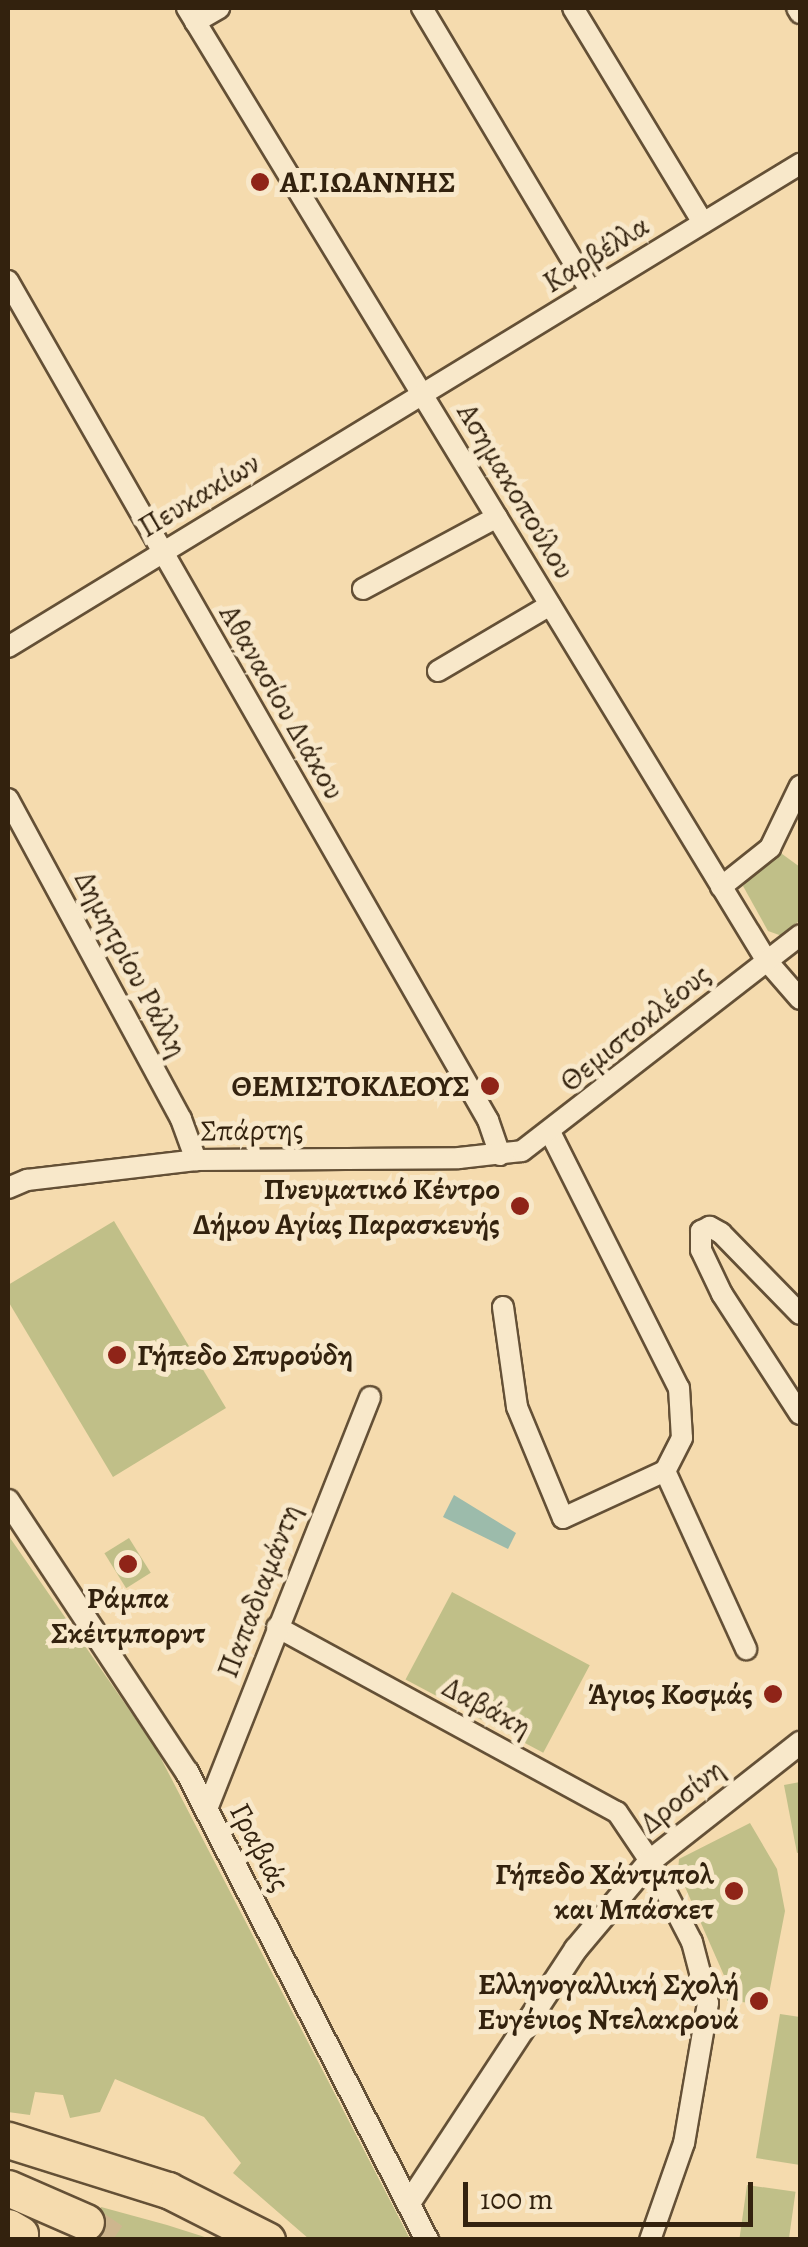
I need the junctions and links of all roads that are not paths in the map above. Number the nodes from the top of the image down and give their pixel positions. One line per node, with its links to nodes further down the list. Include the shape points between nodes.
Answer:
1 (219, 8): 4 (street)
2 (422, 8): 8 (street)
3 (573, 8): 6 (street)
4 (191, 14): 9 (street, Ασημακοπούλου)
5 (800, 164): 6 (street, Καρβέλλα)
6 (703, 223): 8 (street, Καρβέλλα)
7 (8, 281): 11 (street, Αθανασίου Διάκου)
8 (592, 292): 9 (street, Καρβέλλα)
9 (422, 395): 10 (street, Ασημακοπούλου); 11 (street, Πευκακίων)
10 (497, 518): 12 (street); 13 (street, Ασημακοπούλου)
11 (161, 552): 14 (street, Πευκακίων); 23 (street, Αθανασίου Διάκου, via 488,1120)
12 (363, 588)
13 (550, 605): 15 (street); 18 (street, Ασημακοπούλου)
14 (8, 647)
15 (438, 672)
16 (800, 786): 18 (street, via 770,848)
17 (8, 799): 24 (street, Δημητρίου Ράλλη, via 181,1119)
18 (722, 887): 20 (street, Ασημακοπούλου)
19 (800, 935): 20 (street, Θεμιστοκλέους)
20 (767, 961): 21 (street, Ασημακοπούλου); 22 (street, Θεμιστοκλέους)
21 (800, 1000)
22 (551, 1134): 23 (street, Θεμιστοκλέους); 30 (street, via 678,1388 682,1438)
23 (500, 1155): 24 (street, Σπάρτης)
24 (196, 1160): 25 (street, Σπάρτης, via 27,1180)
25 (8, 1188)
26 (503, 1306): 30 (street, via 517,1408 563,1518)
27 (800, 1314): 29 (street, via 710,1226 701,1232 708,1264)
28 (370, 1397): 32 (street, Παπαδιαμάντη)
29 (800, 1414)
30 (665, 1471): 33 (street)
31 (8, 1501): 35 (street, Γραβιάς, via 147,1707)
32 (276, 1628): 35 (street, Παπαδιαμάντη); 36 (street, Δαβάκη, via 617,1812)
33 (746, 1649)
34 (800, 1743): 36 (street, Δροσίνη)
35 (207, 1810): 39 (street, Γραβιάς)
36 (650, 1860): 39 (street, Δροσίνη, via 576,1949); 43 (street, Δαβάκη, via 692,1942 708,2003 684,2143)
37 (8, 2140): 41 (highway, via 168,2190)
38 (8, 2188): 40 (highway)
39 (409, 2203): 42 (street, Γραβιάς)
40 (86, 2222)
41 (267, 2240)
42 (427, 2240)
43 (650, 2240)

